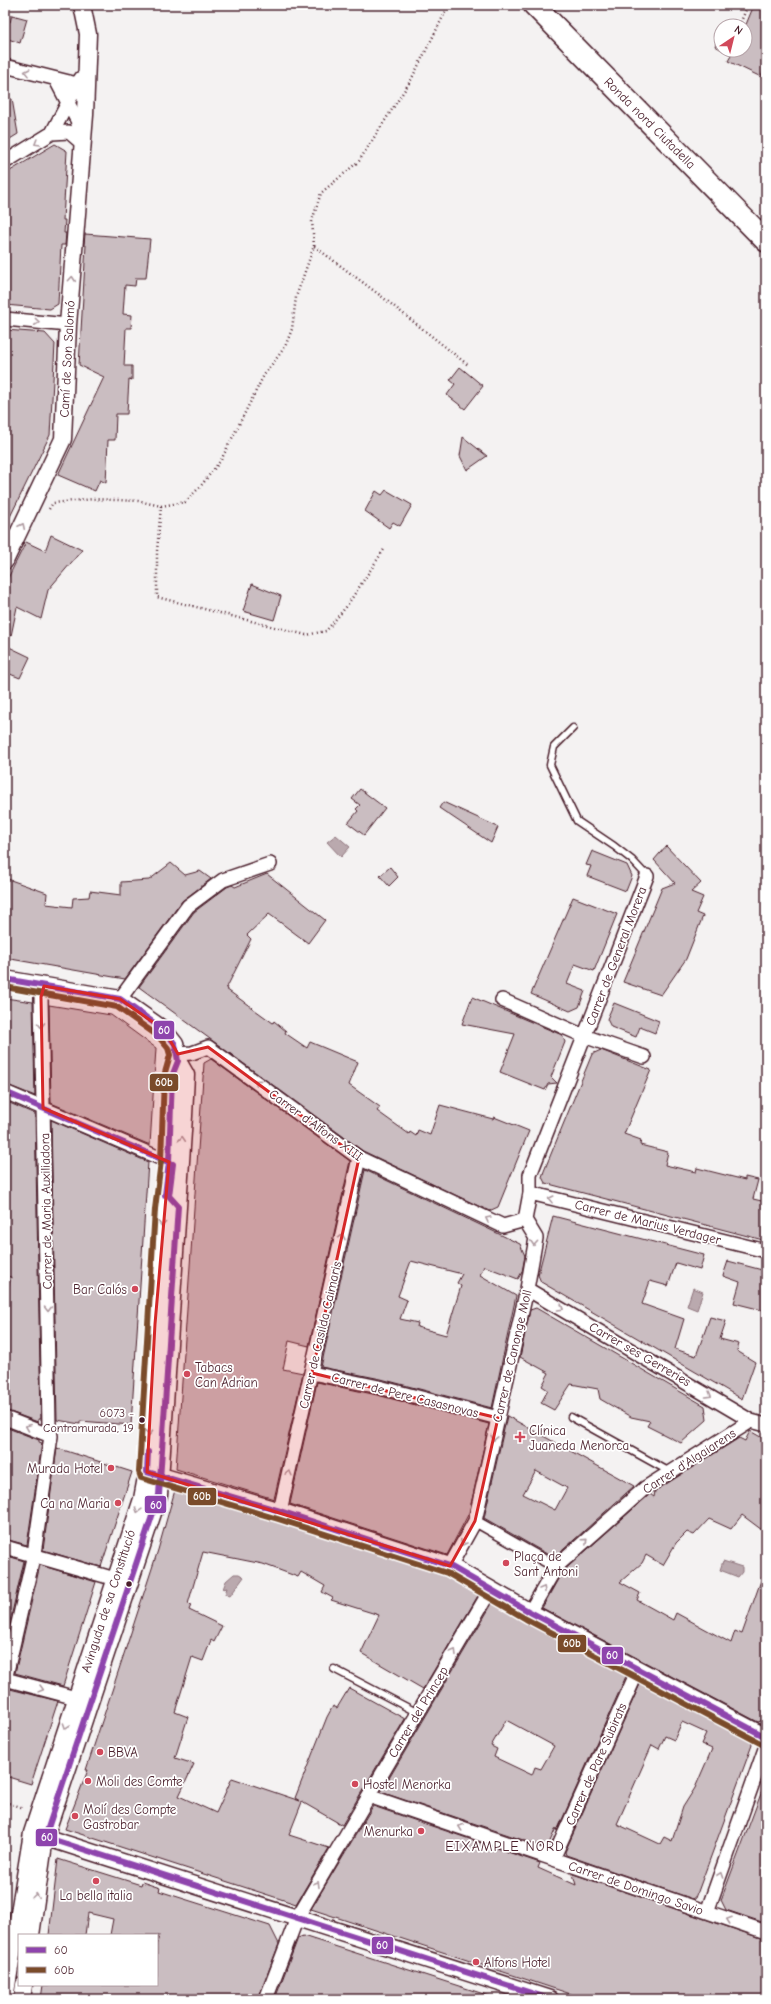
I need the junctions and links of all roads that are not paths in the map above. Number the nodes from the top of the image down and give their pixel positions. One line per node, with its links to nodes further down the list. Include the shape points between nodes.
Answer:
1 (82, 5): 4 (street, Camí de Son Salomó, via 88,34)
2 (534, 5): 11 (main road, Ronda nord Ciutadella)
3 (5, 66): 5 (street, one-way to 3)
4 (87, 70): 6 (street); 9 (street, Camí de Son Salomó)
5 (56, 80): 6 (street); 7 (street, Camí de Son Salomó)
6 (77, 84): 7 (street)
7 (67, 102): 8 (street); 9 (street, Camí de Son Salomó, via 77,120)
8 (52, 133): 9 (street, via 69,132); 10 (street, one-way to 10)
9 (83, 144): 13 (street, Camí de Son Salomó, one-way to 9)
10 (5, 162)
11 (766, 241)
12 (5, 318): 13 (street, one-way to 13)
13 (68, 325): 14 (street, Camí de Son Salomó, one-way to 13, via 63,439)
14 (5, 561)
15 (573, 728): 17 (lane, via 554,747 550,765 577,821 626,855)
16 (270, 864): 20 (street, via 223,880 188,906)
17 (647, 876): 22 (street, Carrer de General Morera)
18 (5, 979): 19 (street)
19 (44, 986): 20 (street); 26 (street, Carrer de Maria Auxiliadora, one-way to 26, via 41,997)
20 (120, 999): 24 (street, via 164,1030 175,1044)
21 (502, 1000): 22 (street, Carrer de General Morera)
22 (584, 1036): 23 (street, Carrer de General Morera); 29 (street, Carrer de General Morera, via 530,1175)
23 (644, 1057)
24 (178, 1058): 27 (street, Carrer d'Alfons XIII, one-way to 24, via 208,1047); 28 (street, Avinguda de sa Constitució, via 172,1076); 30 (street, Avinguda de sa Constitució, one-way to 24, via 186,1075)
25 (5, 1092): 26 (street)
26 (43, 1108): 28 (street); 40 (street, Carrer de Maria Auxiliadora, one-way to 40, via 49,1426)
27 (359, 1158): 31 (street, Carrer d'Alfons XIII, one-way to 27, via 503,1226); 34 (street, Carrer de Casilda Caimaris, one-way to 27)
28 (169, 1162): 30 (street, via 173,1164 169,1196); 42 (street, Avinguda de sa Constitució, one-way to 42, via 156,1316)
29 (530, 1193): 31 (street); 32 (street, Carrer de Marius Verdager, one-way to 29)
30 (178, 1206): 42 (street, Avinguda de sa Constitució)
31 (525, 1220): 33 (street, Carrer de Canonge Moll, one-way to 33, via 536,1238)
32 (766, 1251)
33 (527, 1289): 36 (street, Carrer de Canonge Moll); 38 (street, Carrer ses Gerreries, one-way to 38)
34 (312, 1373): 36 (street, Carrer de Pere Casasnovas); 43 (street, Carrer de Casilda Caimaris, one-way to 34)
35 (5, 1418): 40 (street, one-way to 35)
36 (498, 1418): 44 (street, Carrer de Canonge Moll, one-way to 44)
37 (571, 1418): 41 (lane)
38 (751, 1421): 39 (street, Carrer ses Gerreries); 41 (street, Carrer d'Algaiarens)
39 (766, 1425)
40 (55, 1437): 46 (street, Carrer de Maria Auxiliadora)
41 (670, 1472): 48 (street, Carrer d'Algaiarens, one-way to 41, via 644,1488)
42 (149, 1473): 43 (street); 49 (street, Avinguda de sa Constitució, via 156,1508)
43 (280, 1511): 47 (street)
44 (475, 1521): 47 (street, one-way to 47); 48 (street)
45 (5, 1546): 46 (street)
46 (34, 1554): 49 (street); 54 (street, Carrer de Maria Auxiliadora)
47 (450, 1566): 50 (street)
48 (556, 1567): 51 (street, one-way to 48)
49 (122, 1581): 55 (street, Avinguda de sa Constitució)
50 (491, 1589): 51 (street); 56 (street, Carrer del Princep, one-way to 50)
51 (530, 1612): 53 (street)
52 (334, 1668): 56 (lane)
53 (638, 1670): 57 (street); 61 (street, Carrer de Pare Subirats)
54 (5, 1680): 55 (street, one-way to 55)
55 (83, 1700): 60 (street, Avinguda de sa Constitució)
56 (418, 1713): 59 (street, Carrer del Princep)
57 (766, 1737)
58 (766, 1746): 62 (street, one-way to 58)
59 (369, 1796): 61 (street, Carrer de Domingo Savio, one-way to 59); 63 (street, Carrer del Princep, one-way to 59)
60 (38, 1835): 63 (street); 65 (street, Avinguda de sa Constitució, one-way to 60); 66 (street, Avinguda de sa Constitució, via 20,1878)
61 (553, 1859): 62 (street, Carrer de Domingo Savio)
62 (707, 1912): 64 (street, Carrer de Domingo Savio, one-way to 62)
63 (297, 1918): 70 (street, Carrer del Princep); 71 (street)
64 (766, 1932)
65 (30, 1934)
66 (8, 1960): 68 (street, Avinguda de sa Constitució)
67 (24, 1986): 69 (street)
68 (5, 1998)
69 (22, 1999)
70 (266, 1999)
71 (550, 1999)

